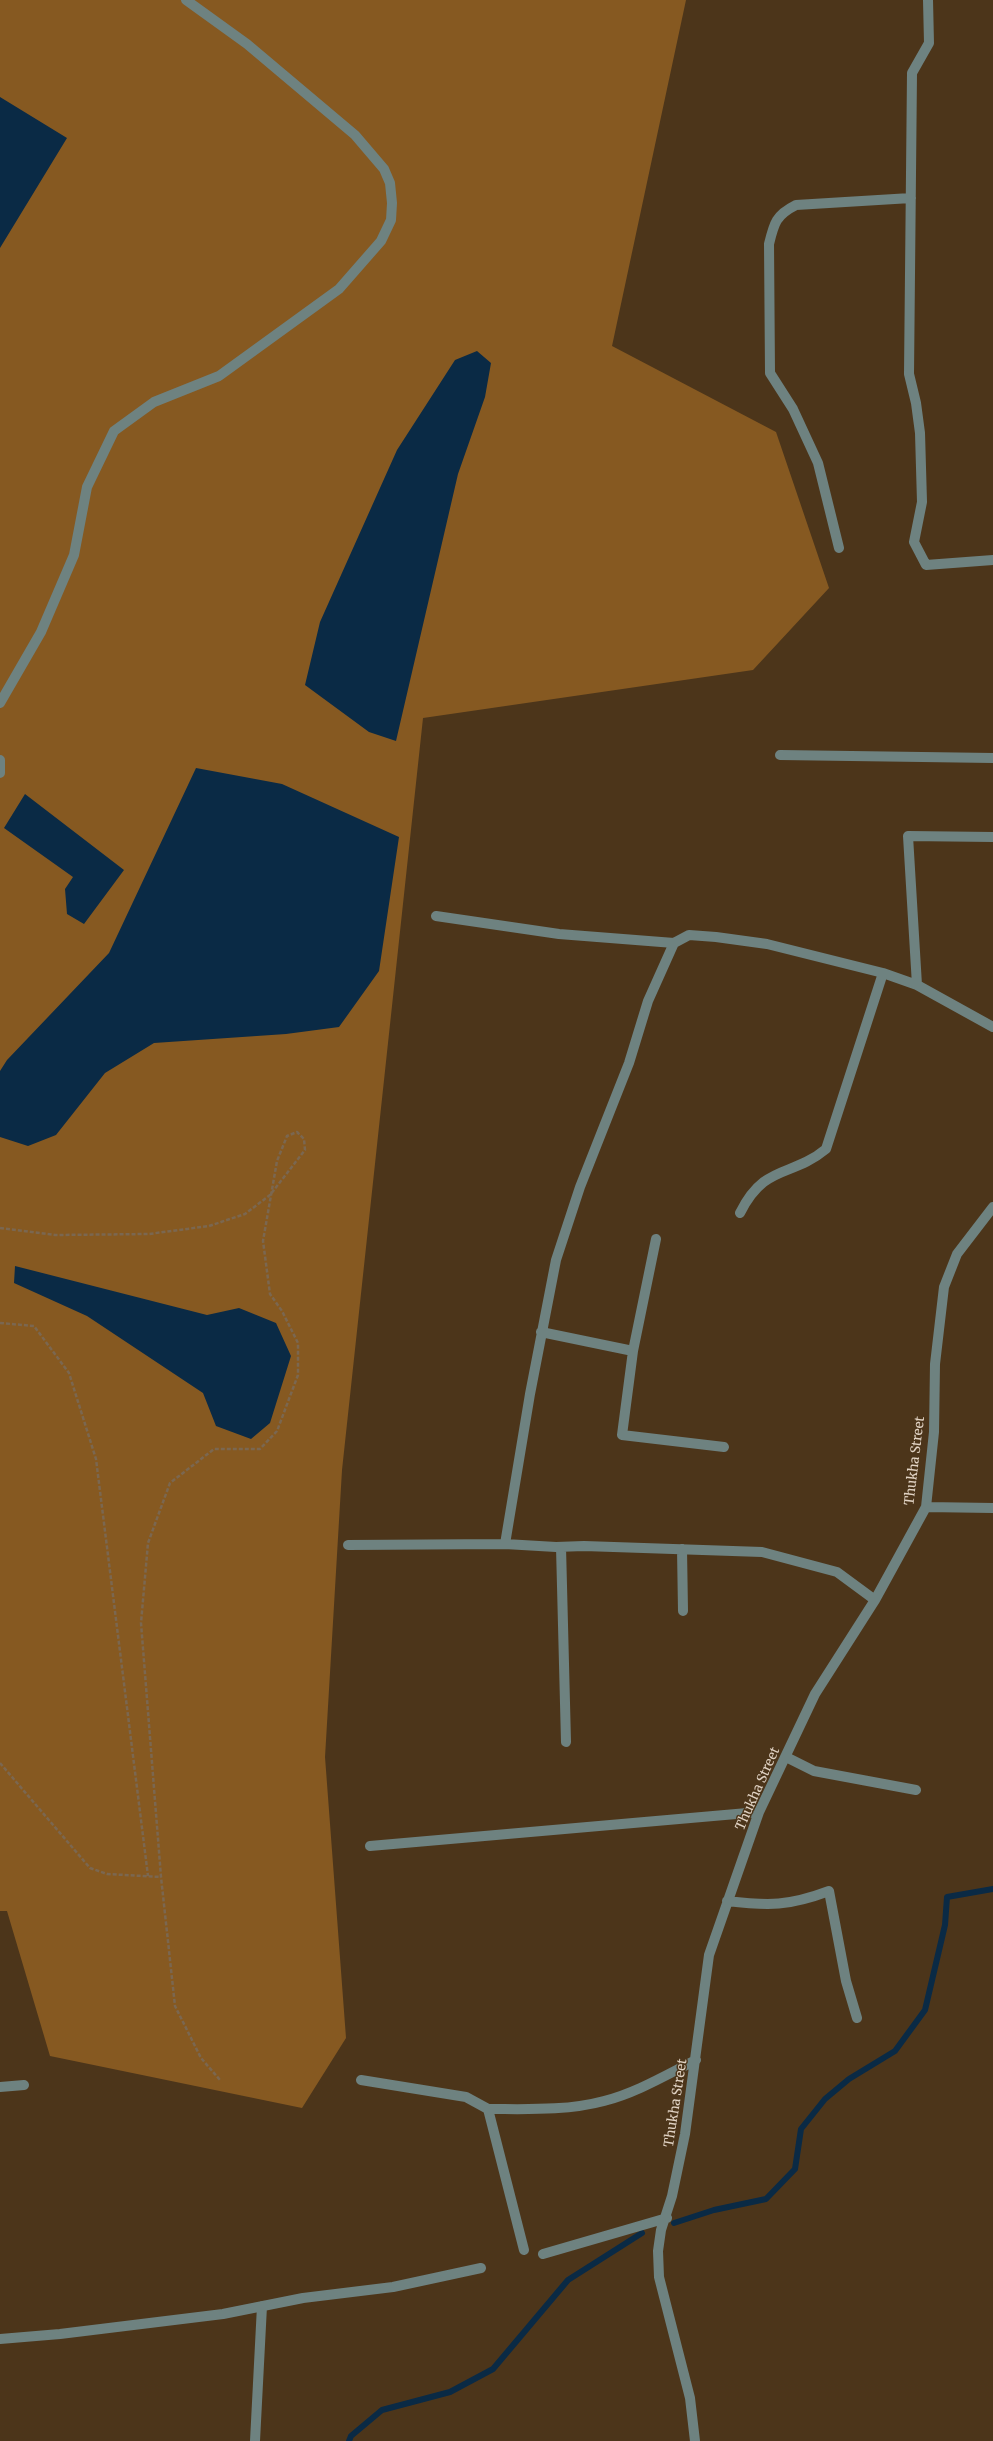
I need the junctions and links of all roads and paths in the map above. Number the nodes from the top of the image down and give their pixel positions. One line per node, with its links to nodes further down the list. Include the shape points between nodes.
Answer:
1 (186, 0): 6 (street, via 247,44 355,135 384,169 390,183 391,220 381,241 339,289 219,376 154,402 114,431 87,487 74,555 41,632)
2 (928, 0): 3 (street, via 929,42 912,73)
3 (911, 198): 4 (street, via 796,206 781,212 769,244 770,373 793,409 818,463); 5 (street, via 909,374 920,433 922,502 914,542 926,565)
4 (839, 548)
5 (993, 560)
6 (0, 703)
7 (780, 755): 8 (street)
8 (993, 758)
9 (0, 760): 10 (street)
10 (0, 773)
11 (993, 837): 15 (street, via 908,836)
12 (436, 916): 13 (street, via 559,934)
13 (674, 943): 14 (street, via 689,934 766,944); 23 (street, via 648,1001 630,1063 580,1187 556,1260)
14 (883, 973): 15 (street); 19 (street, via 826,1149 816,1158 771,1176 758,1185)
15 (917, 985): 16 (street)
16 (993, 1027)
17 (270, 1195): 17 (path, via 305,1150 304,1139 297,1132 286,1136 277,1161); 20 (path, via 245,1214 209,1226 149,1234 55,1235); 41 (path, via 263,1241 270,1294 298,1343 298,1375 277,1431 260,1449 214,1449 170,1483 148,1544 141,1623)
18 (993, 1207): 26 (street, Thukha Street, via 957,1254 944,1287 935,1364 934,1432)
19 (740, 1213)
20 (0, 1228)
21 (656, 1239): 24 (street)
22 (0, 1323): 40 (path, via 34,1326 69,1373 96,1459)
23 (541, 1332): 24 (street); 28 (street)
24 (633, 1351): 25 (street, via 622,1435)
25 (724, 1447)
26 (926, 1507): 27 (street); 32 (street, Thukha Street)
27 (993, 1508)
28 (505, 1544): 29 (street); 30 (street)
29 (348, 1545)
30 (561, 1547): 31 (street); 34 (street)
31 (682, 1550): 32 (street, via 762,1552 795,1560 837,1572); 33 (street)
32 (875, 1600): 35 (street, Thukha Street, via 815,1694)
33 (683, 1611)
34 (566, 1742)
35 (786, 1757): 37 (street, via 814,1771); 38 (street, Thukha Street)
36 (0, 1763): 40 (path, via 90,1868 107,1874)
37 (916, 1790)
38 (759, 1812): 39 (street); 42 (street, Thukha Street)
39 (370, 1846)
40 (148, 1876): 41 (path)
41 (161, 1877): 45 (path, via 175,2006 201,2058)
42 (727, 1901): 43 (street, via 784,1905 829,1891 846,1981); 44 (street, Thukha Street, via 709,1955)
43 (857, 2018)
44 (696, 2060): 49 (street, via 604,2102 548,2109); 50 (street, Thukha Street)
45 (220, 2080)
46 (361, 2080): 49 (street, via 466,2097)
47 (24, 2085): 48 (street)
48 (0, 2087)
49 (488, 2109): 51 (street)
50 (667, 2218): 52 (street); 57 (street, Thukha Street, via 661,2230 658,2251 659,2276 690,2398)
51 (524, 2250)
52 (543, 2254)
53 (481, 2268): 54 (street, via 393,2287 303,2298)
54 (262, 2306): 55 (street, via 223,2314); 56 (street)
55 (0, 2339)
56 (255, 2441)
57 (695, 2441)

